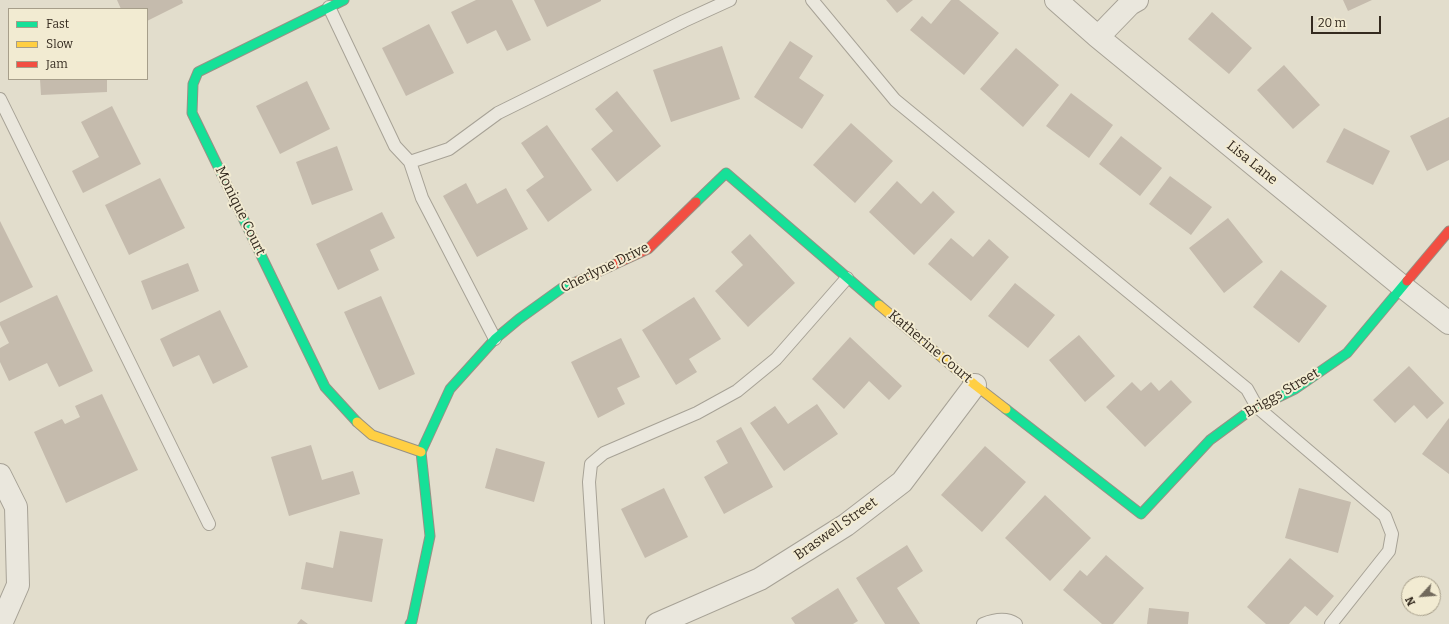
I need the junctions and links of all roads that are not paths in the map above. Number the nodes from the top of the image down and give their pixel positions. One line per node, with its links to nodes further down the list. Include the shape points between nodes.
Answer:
1 (344, 0): 6 (street, Monique Court)
2 (730, 0): 9 (lane, via 498,113 449,149)
3 (812, 0): 17 (lane, via 895,100 1247,389)
4 (1056, 0): 7 (street, Lisa Lane)
5 (1137, 0): 7 (street)
6 (329, 7): 9 (lane, via 395,146); 18 (street, Monique Court, via 198,72 193,84 192,113 325,387 372,435)
7 (1098, 37): 13 (street, Lisa Lane)
8 (0, 98): 21 (lane)
9 (410, 162): 15 (lane, via 422,198)
10 (726, 173): 12 (street, Katherine Court); 15 (street, Cherlyne Drive, via 648,249 562,288)
11 (1449, 231): 13 (street, Briggs Street)
12 (847, 278): 16 (street, Katherine Court); 24 (lane, via 776,359 736,391 697,413 604,453 591,464 589,482)
13 (1403, 287): 14 (street, Lisa Lane); 17 (street, Briggs Street, via 1347,353 1295,389)
14 (1449, 323)
15 (495, 339): 18 (street, Cherlyne Drive, via 450,389)
16 (975, 385): 20 (street, Katherine Court); 25 (street, Braswell Street, via 902,482 846,525 760,579)
17 (1257, 408): 20 (street, Briggs Street, via 1210,440); 28 (lane, via 1385,516 1392,534 1389,551)
18 (421, 452): 22 (street, via 430,536)
19 (0, 475): 23 (street, via 16,507 18,585)
20 (1140, 514)
21 (209, 524)
22 (414, 623)
23 (1, 624)
24 (598, 624)
25 (657, 624)
26 (982, 624): 27 (lane, via 998,619)
27 (1016, 624)
28 (1331, 624)

